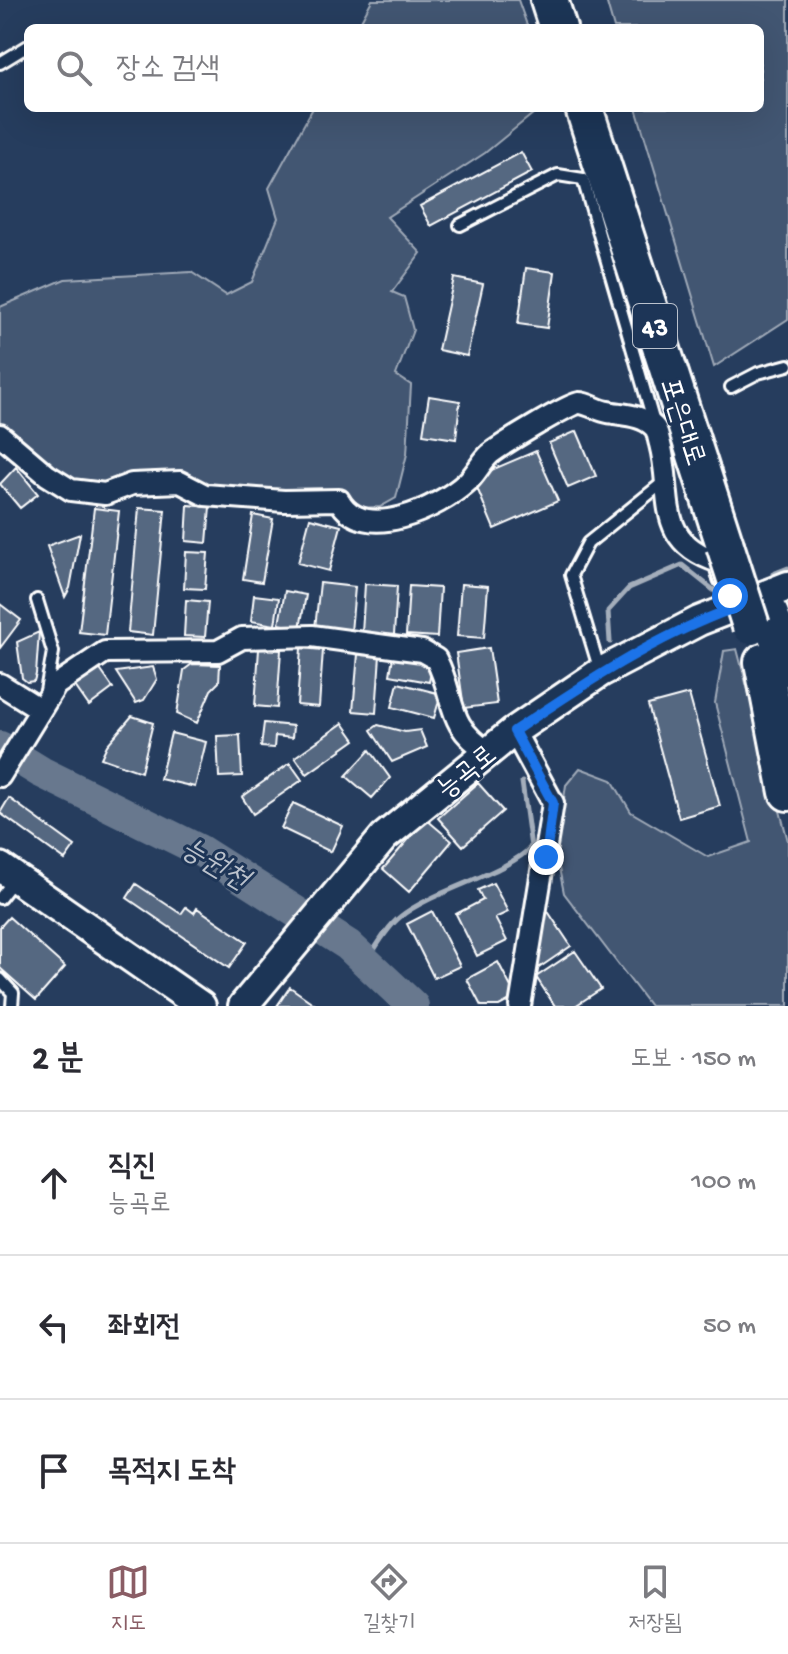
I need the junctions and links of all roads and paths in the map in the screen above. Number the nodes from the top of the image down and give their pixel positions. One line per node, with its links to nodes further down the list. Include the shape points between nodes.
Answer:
1 (549, 0): 3 (highway)
2 (575, 0): 4 (highway)
3 (557, 24)
4 (583, 24)
5 (24, 48): 6 (lane)
6 (0, 63)
7 (585, 112): 15 (highway, 포은대로 / 43)
8 (611, 112): 15 (highway, 포은대로 / 43)
9 (460, 225): 12 (lane, via 558,175 583,179)
10 (788, 365): 11 (lane)
11 (731, 387)
12 (656, 428): 13 (street, via 643,419 579,403 487,456 450,494 404,516 363,521 339,500 205,495 180,482 132,484 105,494 71,490); 14 (street)
13 (0, 435)
14 (665, 481): 17 (street, via 675,532 695,554 719,562); 19 (lane, via 588,543 571,575)
15 (734, 541): 17 (highway, 43)
16 (37, 600): 21 (lane, via 53,652)
17 (761, 609): 18 (highway, 43); 19 (street, 능곡로, via 699,621)
18 (776, 664): 23 (highway, 43); 26 (highway)
19 (601, 672): 22 (street, 능곡로)
20 (0, 684): 21 (street)
21 (37, 712): 24 (street, via 56,685 105,652 218,651 242,638 312,636 397,645 436,659 464,736); 25 (street)
22 (514, 731): 24 (street, 능곡로); 32 (street, via 553,803)
23 (788, 734)
24 (488, 752): 31 (street, 능곡로, via 384,837)
25 (0, 776)
26 (788, 792)
27 (5, 881): 30 (street)
28 (0, 979): 29 (lane, via 13,993)
29 (12, 1006)
30 (201, 1006)
31 (243, 1006)
32 (520, 1006)

